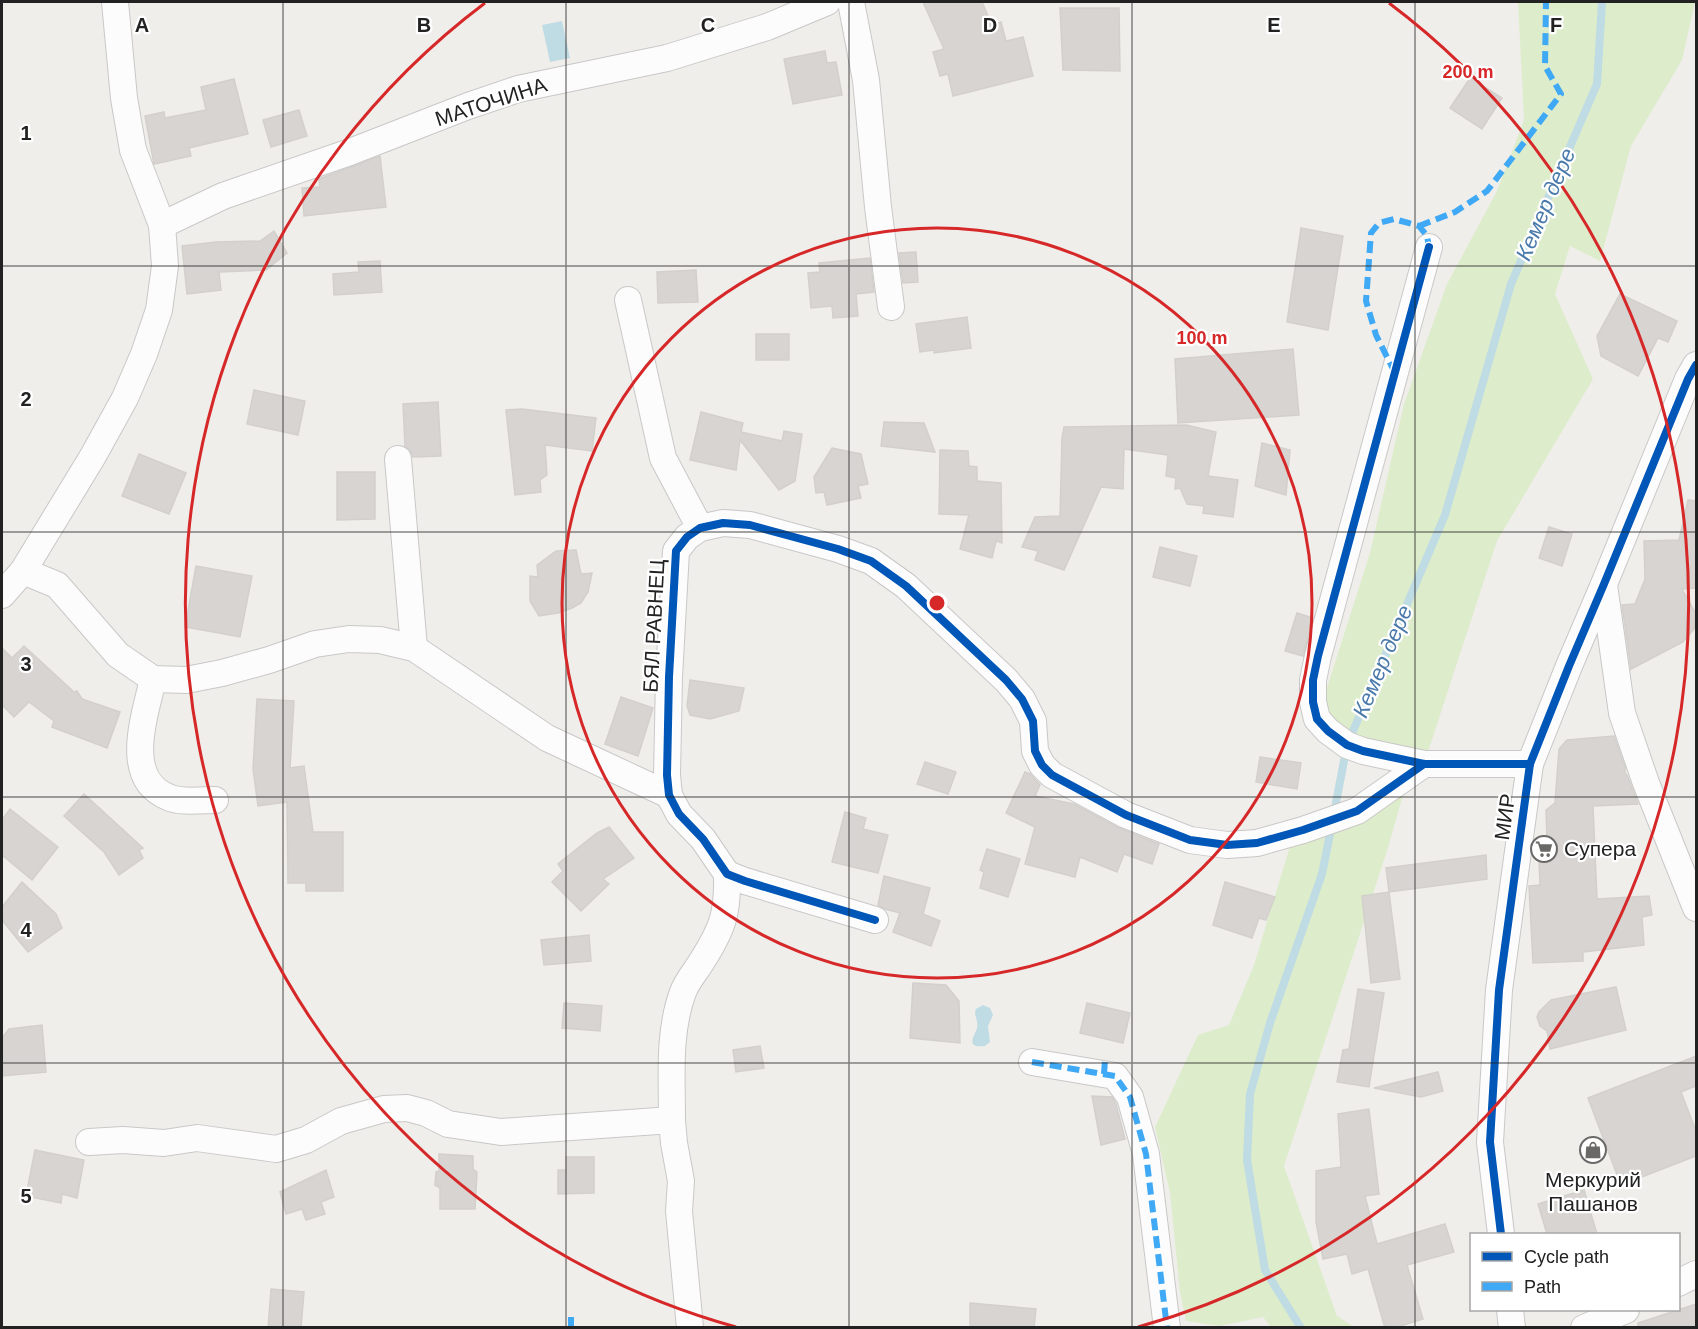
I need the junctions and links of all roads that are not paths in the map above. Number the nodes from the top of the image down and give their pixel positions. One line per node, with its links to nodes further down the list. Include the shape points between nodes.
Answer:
1 (115, 2): 4 (street, via 133,150)
2 (827, 2): 4 (street, МАТОЧИНА, via 767,27 667,58 519,88 223,196)
3 (851, 2): 7 (street, via 866,80)
4 (162, 225): 11 (street, via 165,266 159,310 144,354 93,456)
5 (1430, 247): 16 (street, via 1314,672 1313,702 1317,719 1347,745)
6 (628, 300): 10 (street, via 663,458)
7 (891, 308)
8 (1696, 365): 12 (street, МИР)
9 (398, 459): 14 (street)
10 (699, 528): 16 (street, via 723,523 750,525 872,561 891,573 1022,699 1033,721 1035,751 1052,775 1126,815 1190,840 1227,845 1257,843 1303,830 1357,811); 18 (street, БЯЛ РАВНЕЦ, via 676,551 669,677)
11 (23, 571): 13 (street); 15 (street, via 57,585 118,655)
12 (1604, 584): 17 (street, МИР); 21 (street, via 1622,713)
13 (2, 595)
14 (414, 648): 15 (street, via 380,640 349,639 315,644 222,673 186,680); 18 (street, via 547,738)
15 (153, 679): 19 (street, via 140,738 141,763 150,785 170,798)
16 (1424, 764): 17 (street)
17 (1530, 764): 26 (street, МИР, via 1498,1002 1490,1142)
18 (669, 795): 20 (street, БЯЛ РАВНЕЦ, via 678,814 703,839)
19 (215, 800)
20 (728, 874): 22 (street); 24 (street, via 728,900 722,924 683,990 676,1016)
21 (1696, 908)
22 (875, 920)
23 (1032, 1062): 32 (street, via 1104,1067 1116,1076 1130,1097 1146,1154)
24 (672, 1120): 25 (street, via 501,1132 448,1124 407,1108 384,1109 341,1121 306,1140 276,1149 197,1138 164,1143); 31 (street, via 681,1181 678,1211)
25 (89, 1143)
26 (1501, 1233)
27 (1696, 1274): 28 (street)
28 (1680, 1282)
29 (1510, 1311): 33 (street)
30 (1624, 1311): 34 (street)
31 (690, 1328)
32 (1167, 1328)
33 (1512, 1328)
34 (1584, 1328)

